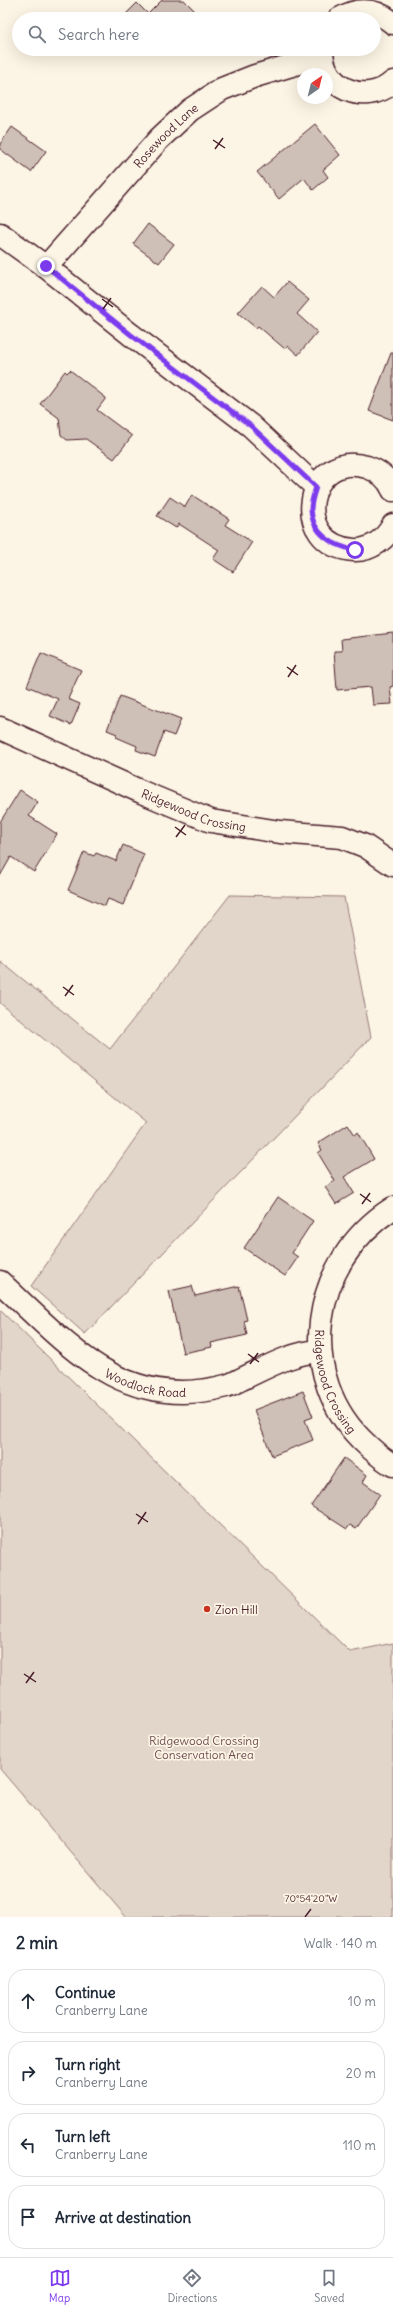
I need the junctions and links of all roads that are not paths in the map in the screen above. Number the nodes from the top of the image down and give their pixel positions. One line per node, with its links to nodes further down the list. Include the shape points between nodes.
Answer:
1 (357, 12): 2 (street)
2 (374, 12)
3 (381, 16): 4 (street)
4 (393, 23)
5 (313, 56): 9 (street, Rosewood Lane, via 222,90 190,110 159,139)
6 (323, 56): 7 (street, Rosewood Lane, via 326,70 334,82 346,90 359,94 373,93)
7 (393, 82)
8 (0, 234): 9 (street)
9 (46, 266): 10 (street, via 136,339 251,426)
10 (316, 487): 11 (street, via 324,475 338,467 356,464 376,470 390,483); 12 (street, via 311,508 315,525 325,539 338,547 355,550 369,547 383,539)
11 (393, 490)
12 (393, 525)
13 (0, 728): 14 (street, Ridgewood Crossing, via 211,821 280,832 342,837 365,846)
14 (393, 866)
15 (393, 1208): 17 (street, Ridgewood Crossing, via 355,1242 338,1266 328,1288 320,1318)
16 (0, 1282): 17 (street, Woodlock Road, via 52,1331 97,1367 125,1382 152,1390 174,1393 203,1391 228,1385 302,1352)
17 (319, 1351): 18 (street, Ridgewood Crossing, via 330,1392 339,1411 355,1434)
18 (393, 1465)

